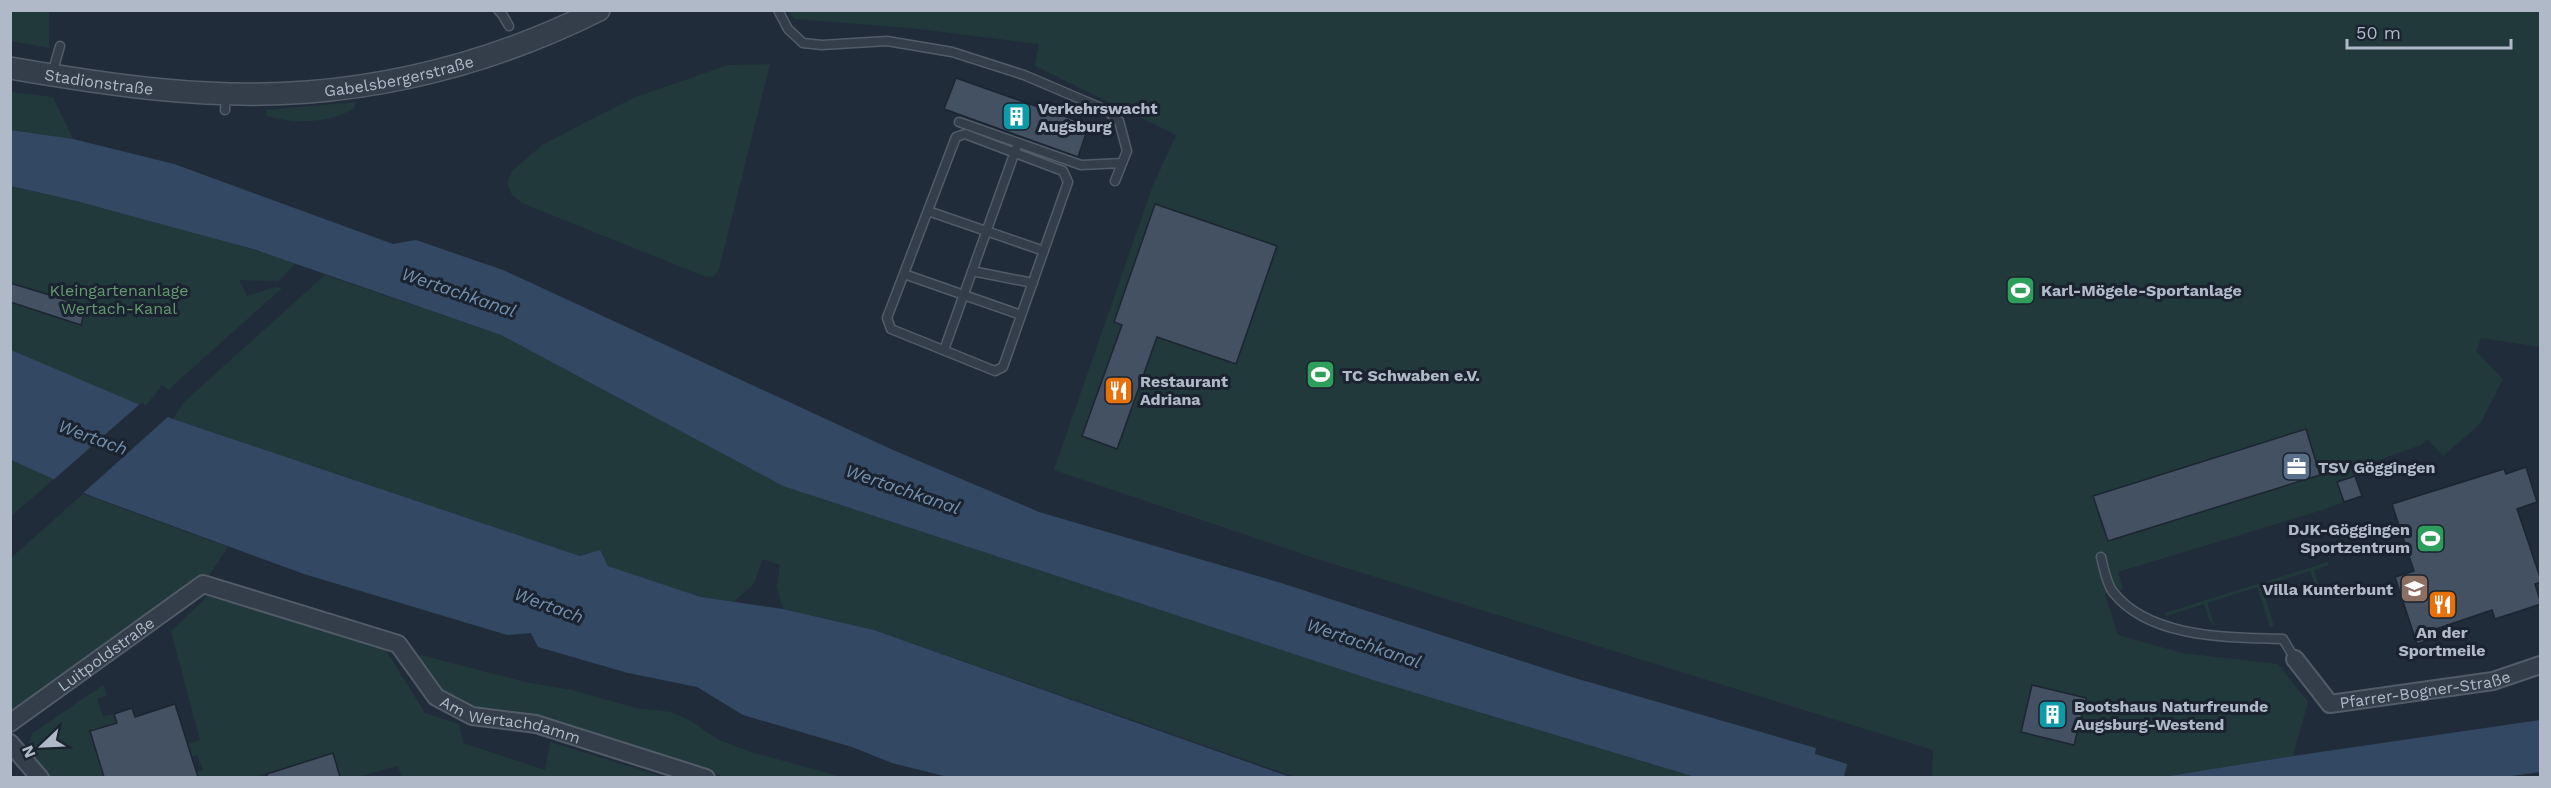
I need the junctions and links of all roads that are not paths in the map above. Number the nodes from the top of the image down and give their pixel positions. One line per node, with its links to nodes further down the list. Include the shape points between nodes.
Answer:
1 (599, 10): 4 (street, Gabelsbergerstraße)
2 (778, 10): 13 (lane, via 788,29 803,43 887,41 952,52 1024,75 1106,110 1119,121 1127,151)
3 (501, 12): 5 (lane)
4 (567, 18): 9 (street, Gabelsbergerstraße, via 496,53 373,87 225,101)
5 (509, 26)
6 (60, 46): 8 (lane)
7 (10, 68): 8 (street, Stadionstraße)
8 (52, 75): 9 (street, Stadionstraße)
9 (187, 91)
10 (959, 122): 11 (lane)
11 (1018, 143): 12 (lane); 13 (lane, via 1081,165)
12 (1015, 153): 15 (lane, via 965,134 956,136); 16 (lane); 17 (lane, via 1063,171 1068,182)
13 (1122, 163): 14 (lane)
14 (1115, 181)
15 (928, 211): 16 (lane); 19 (lane)
16 (987, 231): 17 (lane); 18 (lane)
17 (1044, 250): 20 (lane)
18 (972, 272): 20 (lane); 21 (lane)
19 (904, 274): 21 (lane); 23 (lane, via 887,318 891,329)
20 (1033, 283): 22 (lane)
21 (964, 295): 22 (lane); 23 (lane)
22 (1021, 315): 23 (lane, via 1004,367 994,371)
23 (944, 350)
24 (2101, 557): 26 (lane, via 2113,591 2146,620 2202,635 2283,639)
25 (203, 584): 28 (street, Luitpoldstraße); 31 (street, Am Wertachdamm, via 398,644 436,698 472,716 536,724)
26 (2295, 659): 27 (street, Pfarrer-Bogner-Straße, via 2330,704 2493,681)
27 (2541, 665)
28 (10, 723)
29 (10, 743): 30 (street)
30 (40, 777)
31 (706, 777)

